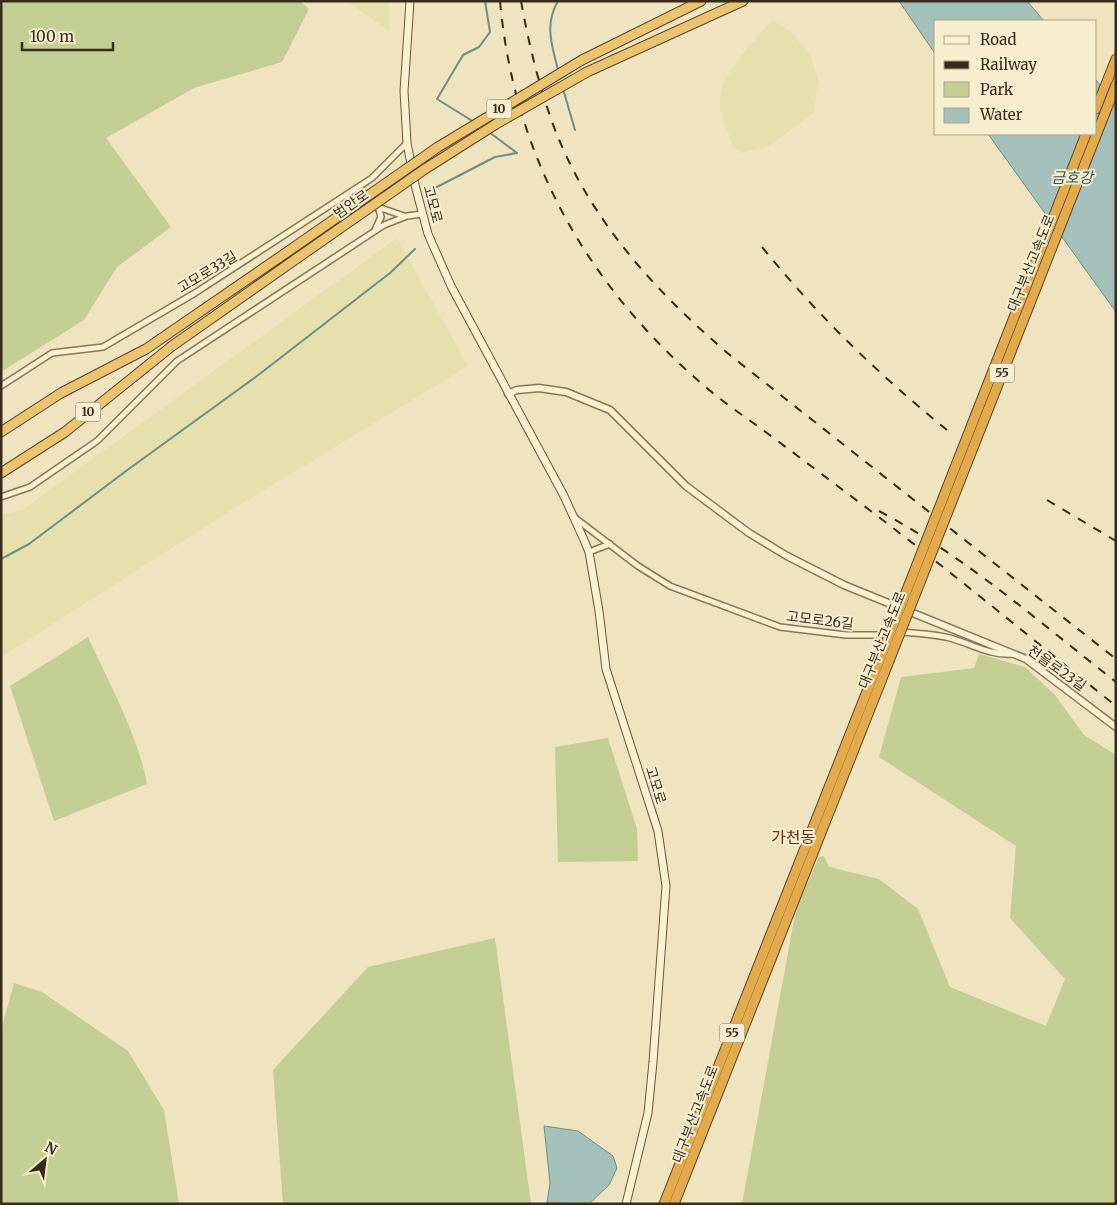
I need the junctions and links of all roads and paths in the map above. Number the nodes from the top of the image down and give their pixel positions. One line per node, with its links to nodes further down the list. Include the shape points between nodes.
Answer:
1 (410, 1): 10 (main road, 고모로, via 404,83)
2 (701, 1): 18 (highway, 범안로 / 10, bridge, via 582,60 438,147 146,349 61,392)
3 (743, 1): 19 (highway, 범안로 / 10, bridge, via 588,72 431,165 172,346 65,432)
4 (1116, 59): 6 (highway)
5 (1116, 85): 7 (highway, 대구부산고속도로 / 55, bridge)
6 (1097, 107)
7 (1097, 132)
8 (1086, 135): 25 (highway, 대구부산고속도로 / 55, bridge)
9 (1096, 135): 25 (highway, 대구부산고속도로 / 55, bridge)
10 (407, 143): 11 (street, 고모로33길, via 372,178); 13 (main road, 고모로)
11 (346, 196): 12 (street); 16 (street, 고모로33길, via 247,261 103,347 52,353)
12 (378, 206): 14 (street); 15 (street, via 381,217)
13 (422, 214): 14 (street); 17 (main road, 고모로, via 451,286)
14 (407, 216): 15 (street)
15 (375, 231): 20 (street, via 176,361 97,441 30,487)
16 (1, 386)
17 (508, 394): 21 (main road, 고모로); 24 (street, 천을로23길, via 539,388 566,392 610,410 686,486 749,533 787,556 844,585)
18 (1, 432)
19 (1, 473)
20 (1, 497)
21 (575, 518): 22 (street, 고모로26길); 23 (main road, 고모로)
22 (610, 544): 23 (street); 24 (street, 고모로26길, via 670,586 780,627 854,635 912,633 949,638 1001,655)
23 (589, 552): 28 (main road, 고모로, via 606,669 658,831 666,886 648,1113)
24 (1014, 654): 26 (street, 천을로23길, via 1026,659)
25 (885, 658): 27 (highway, 대구부산고속도로 / 55)
26 (1116, 727)
27 (803, 864): 29 (highway, 대구부산고속도로 / 55); 30 (highway, 대구부산고속도로 / 55)
28 (626, 1204)
29 (664, 1204)
30 (674, 1204)

